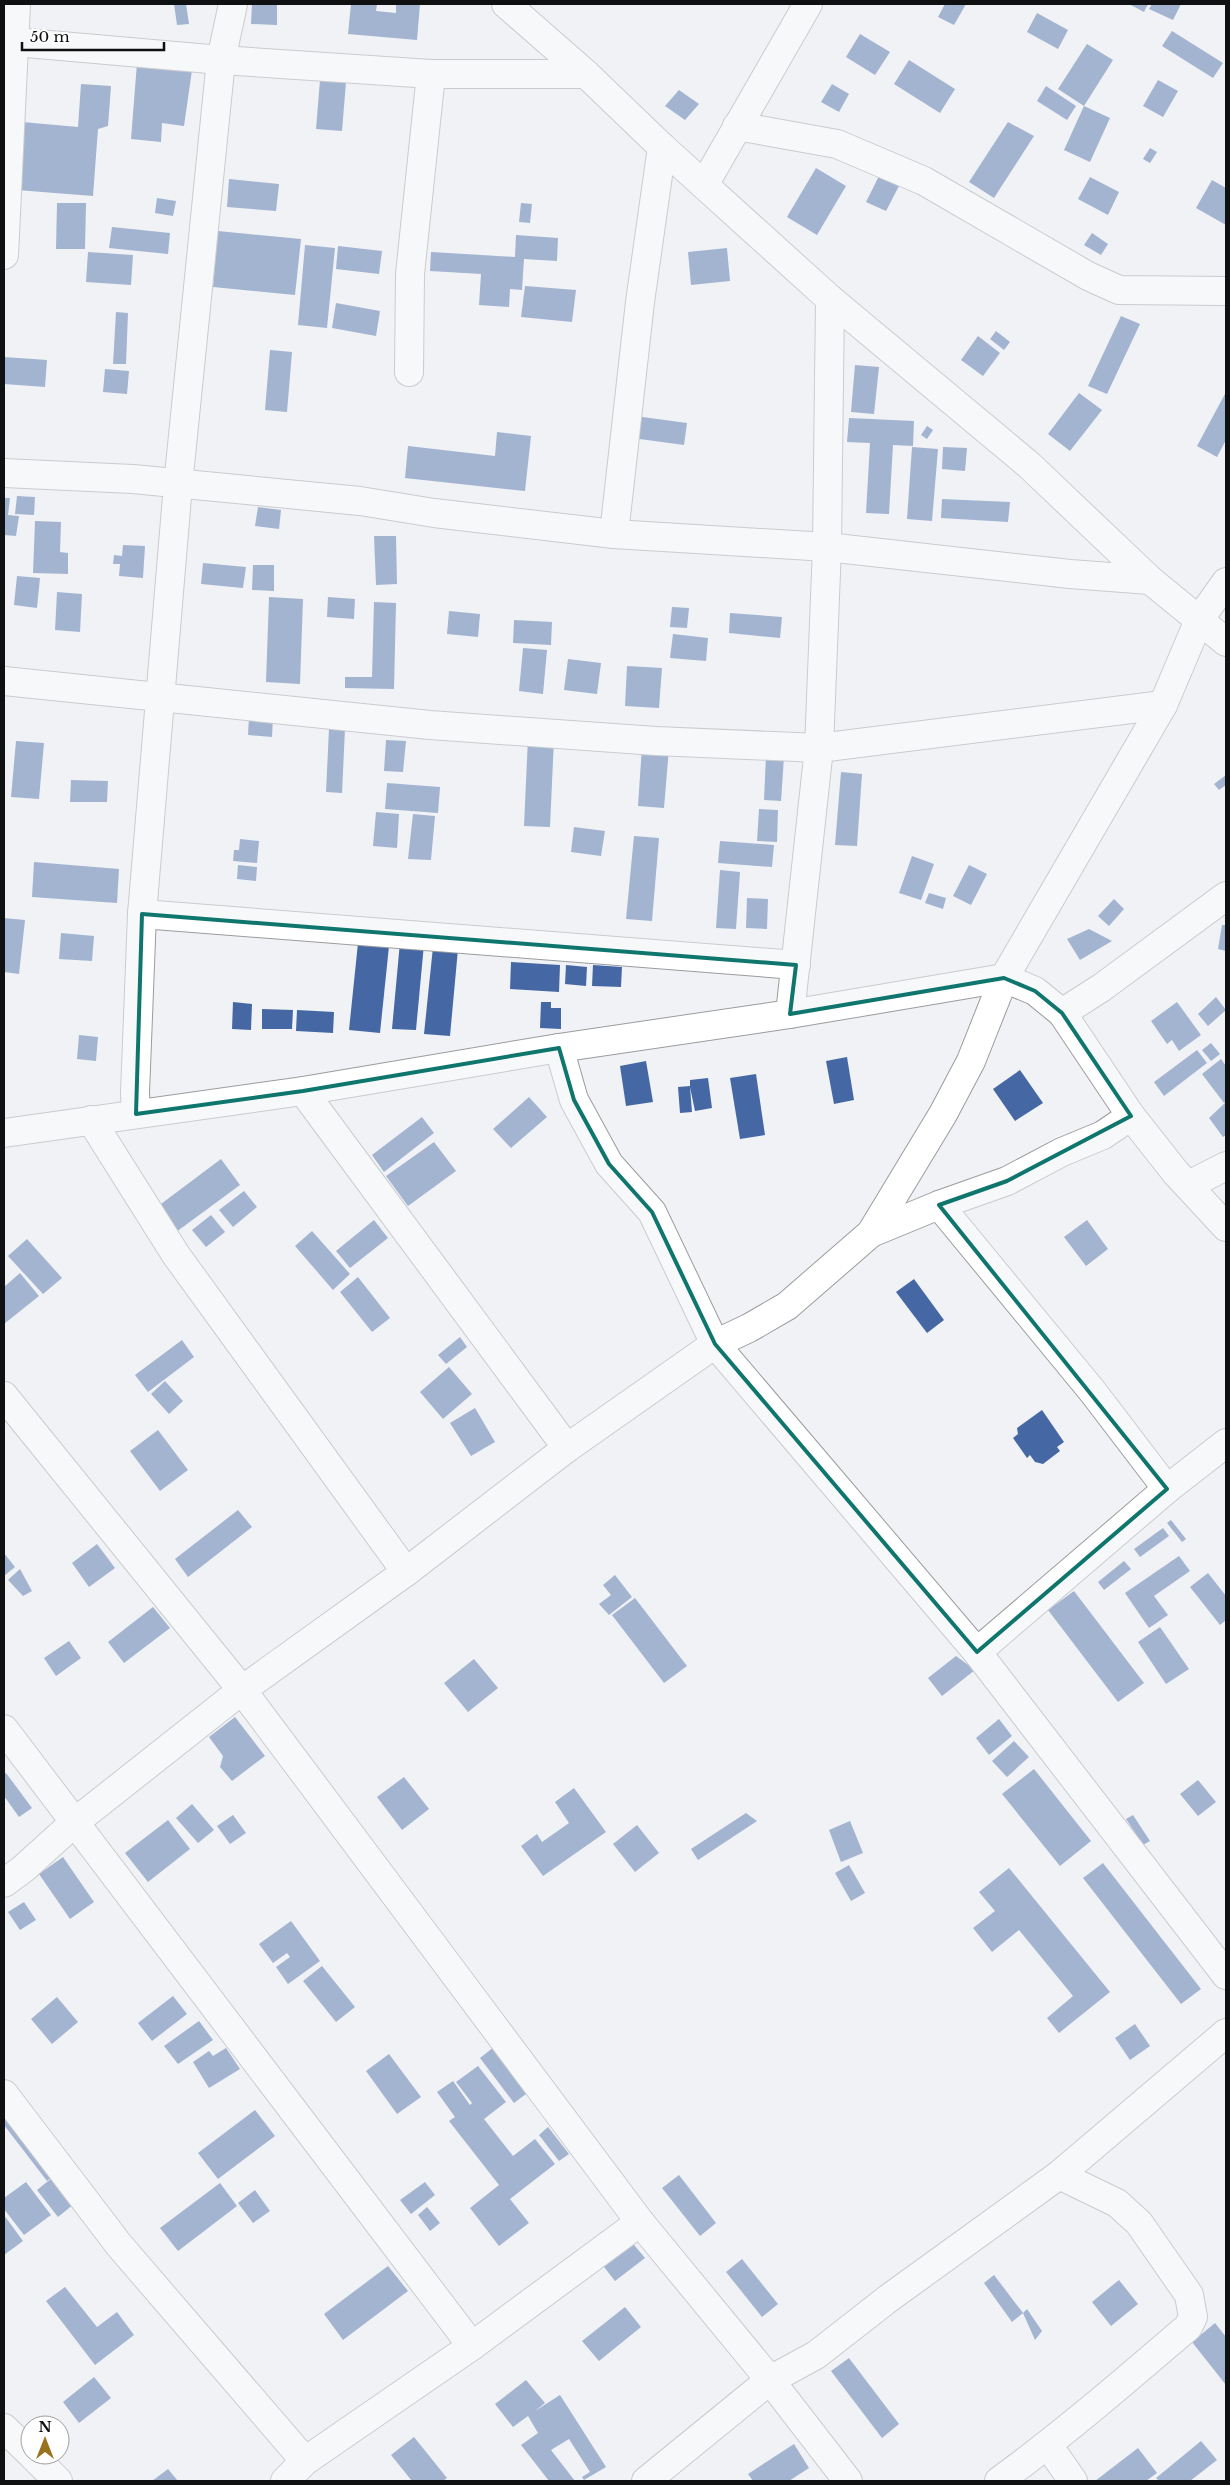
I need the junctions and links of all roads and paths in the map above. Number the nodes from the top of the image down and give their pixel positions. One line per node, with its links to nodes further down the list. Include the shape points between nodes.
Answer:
1 (16, 4): 5 (street)
2 (233, 4): 6 (street)
3 (506, 4): 8 (street)
4 (808, 4): 9 (street)
5 (8, 41): 6 (street); 12 (street)
6 (221, 60): 7 (street); 17 (street)
7 (430, 74): 8 (street); 15 (street, via 410,274)
8 (586, 74): 10 (street)
9 (737, 126): 11 (street); 13 (street, via 837,144 924,181 1088,276 1119,290)
10 (662, 147): 11 (street); 18 (street, via 640,302)
11 (704, 185): 14 (street)
12 (4, 255)
13 (1226, 291)
14 (830, 299): 19 (street); 20 (street, via 1029,465)
15 (409, 372)
16 (4, 473): 17 (street, via 134,479)
17 (178, 485): 18 (street, via 360,500 434,513); 25 (street)
18 (614, 534): 19 (street)
19 (827, 547): 20 (street); 27 (street)
20 (1150, 580): 22 (street)
21 (1226, 582): 22 (street)
22 (1199, 620): 23 (street); 26 (street)
23 (1226, 642)
24 (4, 681): 25 (street)
25 (161, 697): 27 (street, via 430,725 656,741); 29 (street)
26 (1162, 705): 27 (street); 31 (street)
27 (818, 748): 30 (street)
28 (1226, 896): 32 (street)
29 (142, 914): 30 (street); 36 (street)
30 (796, 965): 33 (street)
31 (1004, 978): 32 (street, via 1035,991); 33 (street); 44 (street, via 971,1061 934,1130)
32 (1062, 1013): 37 (street)
33 (790, 1014): 34 (street)
34 (559, 1048): 35 (street); 45 (street, via 574,1100 609,1164 652,1212)
35 (303, 1091): 36 (street); 48 (street)
36 (136, 1114): 38 (street)
37 (1131, 1116): 41 (street); 42 (street, via 1102,1135 1007,1181)
38 (91, 1120): 39 (street); 50 (street, via 176,1255)
39 (4, 1133)
40 (1226, 1166): 41 (street)
41 (1189, 1185): 43 (street)
42 (938, 1205): 44 (street); 49 (street, via 1093,1392)
43 (1226, 1227)
44 (871, 1233): 45 (street, via 787,1306)
45 (715, 1344): 48 (street); 51 (street)
46 (4, 1396): 52 (street)
47 (1226, 1443): 49 (street)
48 (567, 1448): 50 (street)
49 (1167, 1488): 51 (street)
50 (406, 1572): 52 (street)
51 (977, 1652): 56 (street)
52 (242, 1690): 54 (street); 60 (street)
53 (4, 1729): 54 (street)
54 (75, 1822): 55 (street); 61 (street)
55 (4, 1883)
56 (1226, 1975)
57 (1226, 2033): 59 (street)
58 (4, 2094): 66 (street, via 119,2245)
59 (1059, 2175): 62 (street, via 816,2355); 65 (street, via 1117,2203 1139,2223 1189,2295 1193,2317 1188,2327)
60 (640, 2222): 61 (street); 62 (street)
61 (472, 2346): 66 (street)
62 (770, 2380): 70 (street); 71 (street)
63 (4, 2428): 64 (street)
64 (20, 2443)
65 (1048, 2445): 72 (street); 73 (street)
66 (305, 2462): 69 (street)
67 (42, 2465): 68 (street)
68 (58, 2481)
69 (284, 2481)
70 (646, 2481)
71 (848, 2481)
72 (999, 2481)
73 (1073, 2481)

